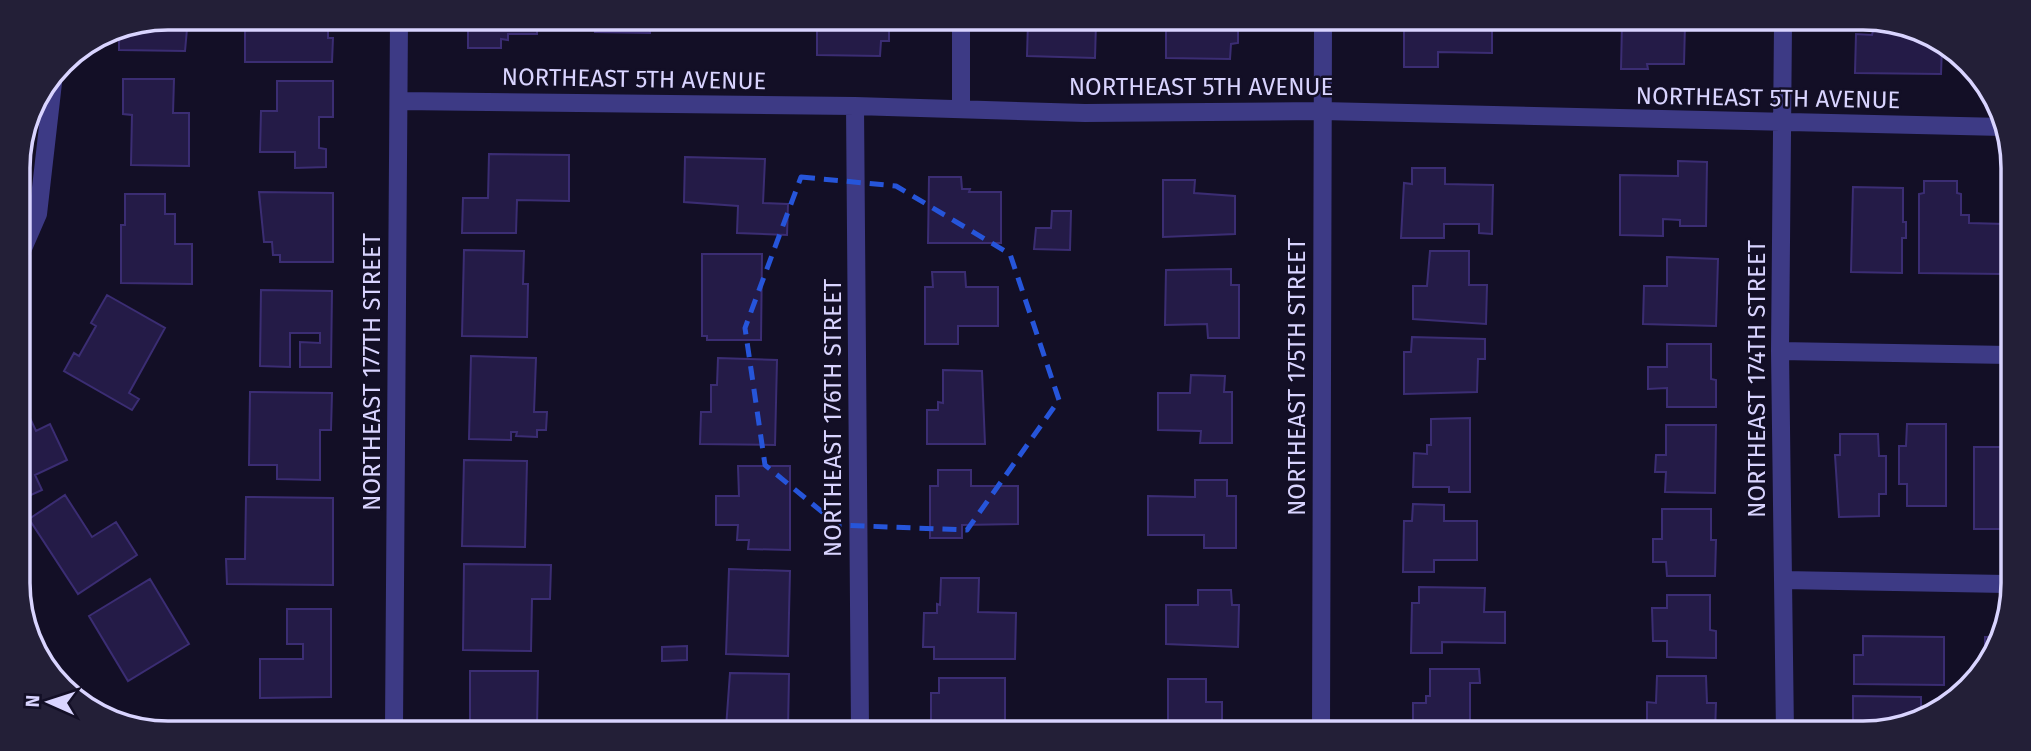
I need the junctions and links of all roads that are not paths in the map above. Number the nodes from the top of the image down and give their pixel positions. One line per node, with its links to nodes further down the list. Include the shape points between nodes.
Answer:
1 (399, 30): 6 (street, NORTHEAST 177TH STREET)
2 (961, 30): 8 (street)
3 (1322, 30): 9 (street, NORTHEAST 175TH STREET)
4 (1783, 30): 10 (street, NORTHEAST 174TH STREET)
5 (52, 93): 12 (street, via 38,214)
6 (399, 101): 7 (street, NORTHEAST 5TH AVENUE); 17 (street, NORTHEAST 177TH STREET)
7 (855, 106): 8 (street, NORTHEAST 5TH AVENUE); 18 (street, NORTHEAST 176TH STREET)
8 (961, 108): 9 (street, NORTHEAST 5TH AVENUE, via 1084,113)
9 (1322, 111): 10 (street, NORTHEAST 5TH AVENUE); 19 (street, NORTHEAST 175TH STREET)
10 (1782, 124): 11 (street, NORTHEAST 5TH AVENUE); 13 (street, NORTHEAST 174TH STREET)
11 (1995, 127)
12 (30, 232)
13 (1780, 351): 14 (street); 15 (street, NORTHEAST 174TH STREET)
14 (2001, 355)
15 (1783, 580): 16 (street); 20 (street, NORTHEAST 174TH STREET)
16 (2001, 584)
17 (394, 721)
18 (860, 721)
19 (1321, 721)
20 (1785, 721)

